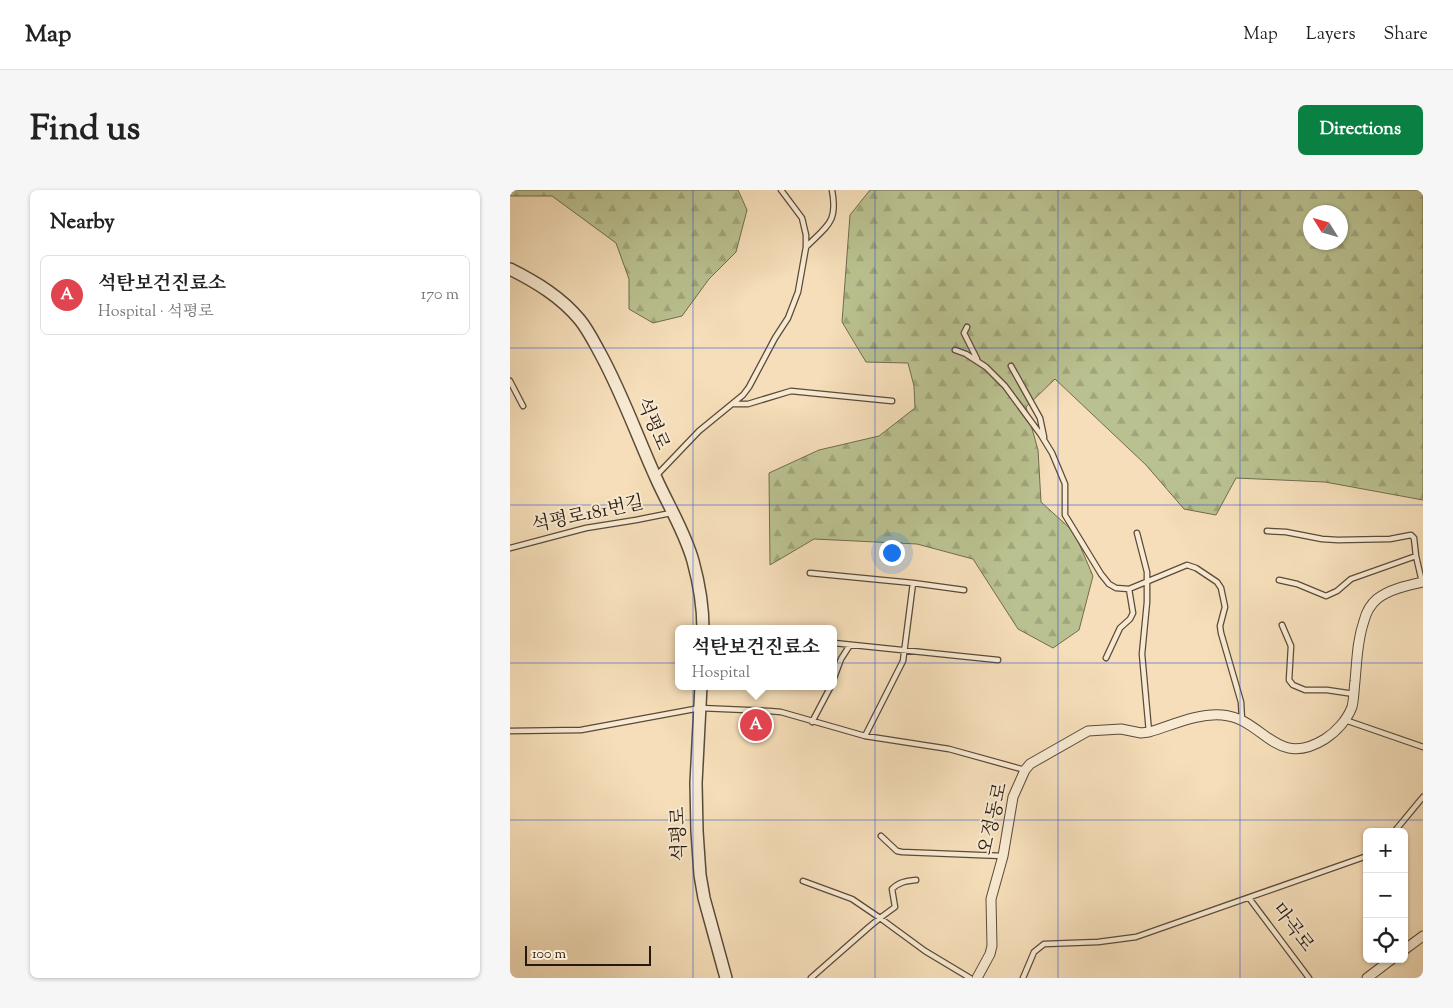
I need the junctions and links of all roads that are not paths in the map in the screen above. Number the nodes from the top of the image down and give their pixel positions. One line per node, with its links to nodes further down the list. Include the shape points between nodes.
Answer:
1 (781, 190): 3 (lane, via 802,218)
2 (832, 190): 3 (lane, via 835,205 832,220)
3 (806, 247): 11 (lane, via 798,292 788,318 749,387)
4 (510, 269): 14 (street, 석평로, via 552,294 581,321 610,372)
5 (967, 327): 7 (lane, via 964,333)
6 (955, 350): 7 (lane)
7 (978, 360): 13 (lane, via 1005,386)
8 (1012, 366): 13 (lane, via 1040,418)
9 (510, 381): 12 (lane)
10 (892, 401): 11 (lane, via 791,391 748,404)
11 (733, 404): 14 (lane, via 699,431)
12 (523, 406)
13 (1045, 440): 25 (lane, via 1065,484 1065,516 1109,584)
14 (656, 477): 15 (street, 석평로)
15 (672, 512): 18 (lane, 석평로181번길, via 586,528); 27 (street, 석평로, via 693,560)
16 (1267, 531): 19 (lane, 오정동로, via 1338,540 1390,539 1411,535)
17 (1137, 533): 22 (lane)
18 (510, 548)
19 (1416, 556): 21 (lane, via 1351,579 1326,596); 23 (lane, 오정동로)
20 (810, 573): 24 (lane)
21 (1279, 580)
22 (1147, 582): 25 (lane); 39 (lane, via 1187,565 1217,582 1224,600 1220,633 1241,702); 43 (lane, via 1142,654)
23 (1423, 582): 37 (street, 오정동로, via 1386,593 1372,603 1360,633)
24 (913, 583): 26 (lane); 31 (lane)
25 (1130, 589): 32 (lane, via 1133,613 1117,632)
26 (964, 590)
27 (703, 625)
28 (1282, 625): 37 (lane, via 1291,646 1289,680 1293,685 1305,690)
29 (837, 643): 30 (lane)
30 (850, 645): 31 (lane); 34 (lane)
31 (904, 651): 33 (lane); 44 (lane, via 903,661)
32 (1106, 658)
33 (998, 660)
34 (837, 670)
35 (701, 690): 38 (street, 석평로)
36 (829, 690): 41 (lane)
37 (1354, 694): 40 (street, 오정동로)
38 (700, 708): 41 (lane, via 781,712); 42 (lane, via 581,730); 59 (street, 석평로, via 696,831 700,875)
39 (1242, 720): 40 (street, 오정동로, via 1266,738 1293,748 1315,744); 43 (street, 오정동로, via 1207,715)
40 (1345, 720): 45 (lane)
41 (812, 722): 44 (lane)
42 (510, 731)
43 (1149, 732): 46 (street, 오정동로, via 1121,729 1088,731)
44 (865, 736): 46 (lane, via 949,749)
45 (1423, 747)
46 (1024, 770): 50 (street, 오정동로, via 1012,797)
47 (1423, 797): 48 (lane)
48 (1397, 828)
49 (881, 836): 50 (lane, via 902,852)
50 (1003, 856): 62 (street, 오정동로, via 991,899 992,946)
51 (1363, 857): 54 (lane)
52 (916, 880): 55 (lane, via 896,884 892,889 895,907)
53 (802, 881): 55 (lane, via 852,899)
54 (1249, 898): 63 (lane, via 1136,937 1044,944 1034,952); 64 (lane, 마곡로)
55 (880, 918): 60 (lane); 61 (lane)
56 (1423, 936): 57 (street)
57 (1408, 947)
58 (1387, 963): 65 (street)
59 (726, 978)
60 (811, 978)
61 (970, 978)
62 (977, 978)
63 (1024, 978)
64 (1309, 978)
65 (1367, 978)

